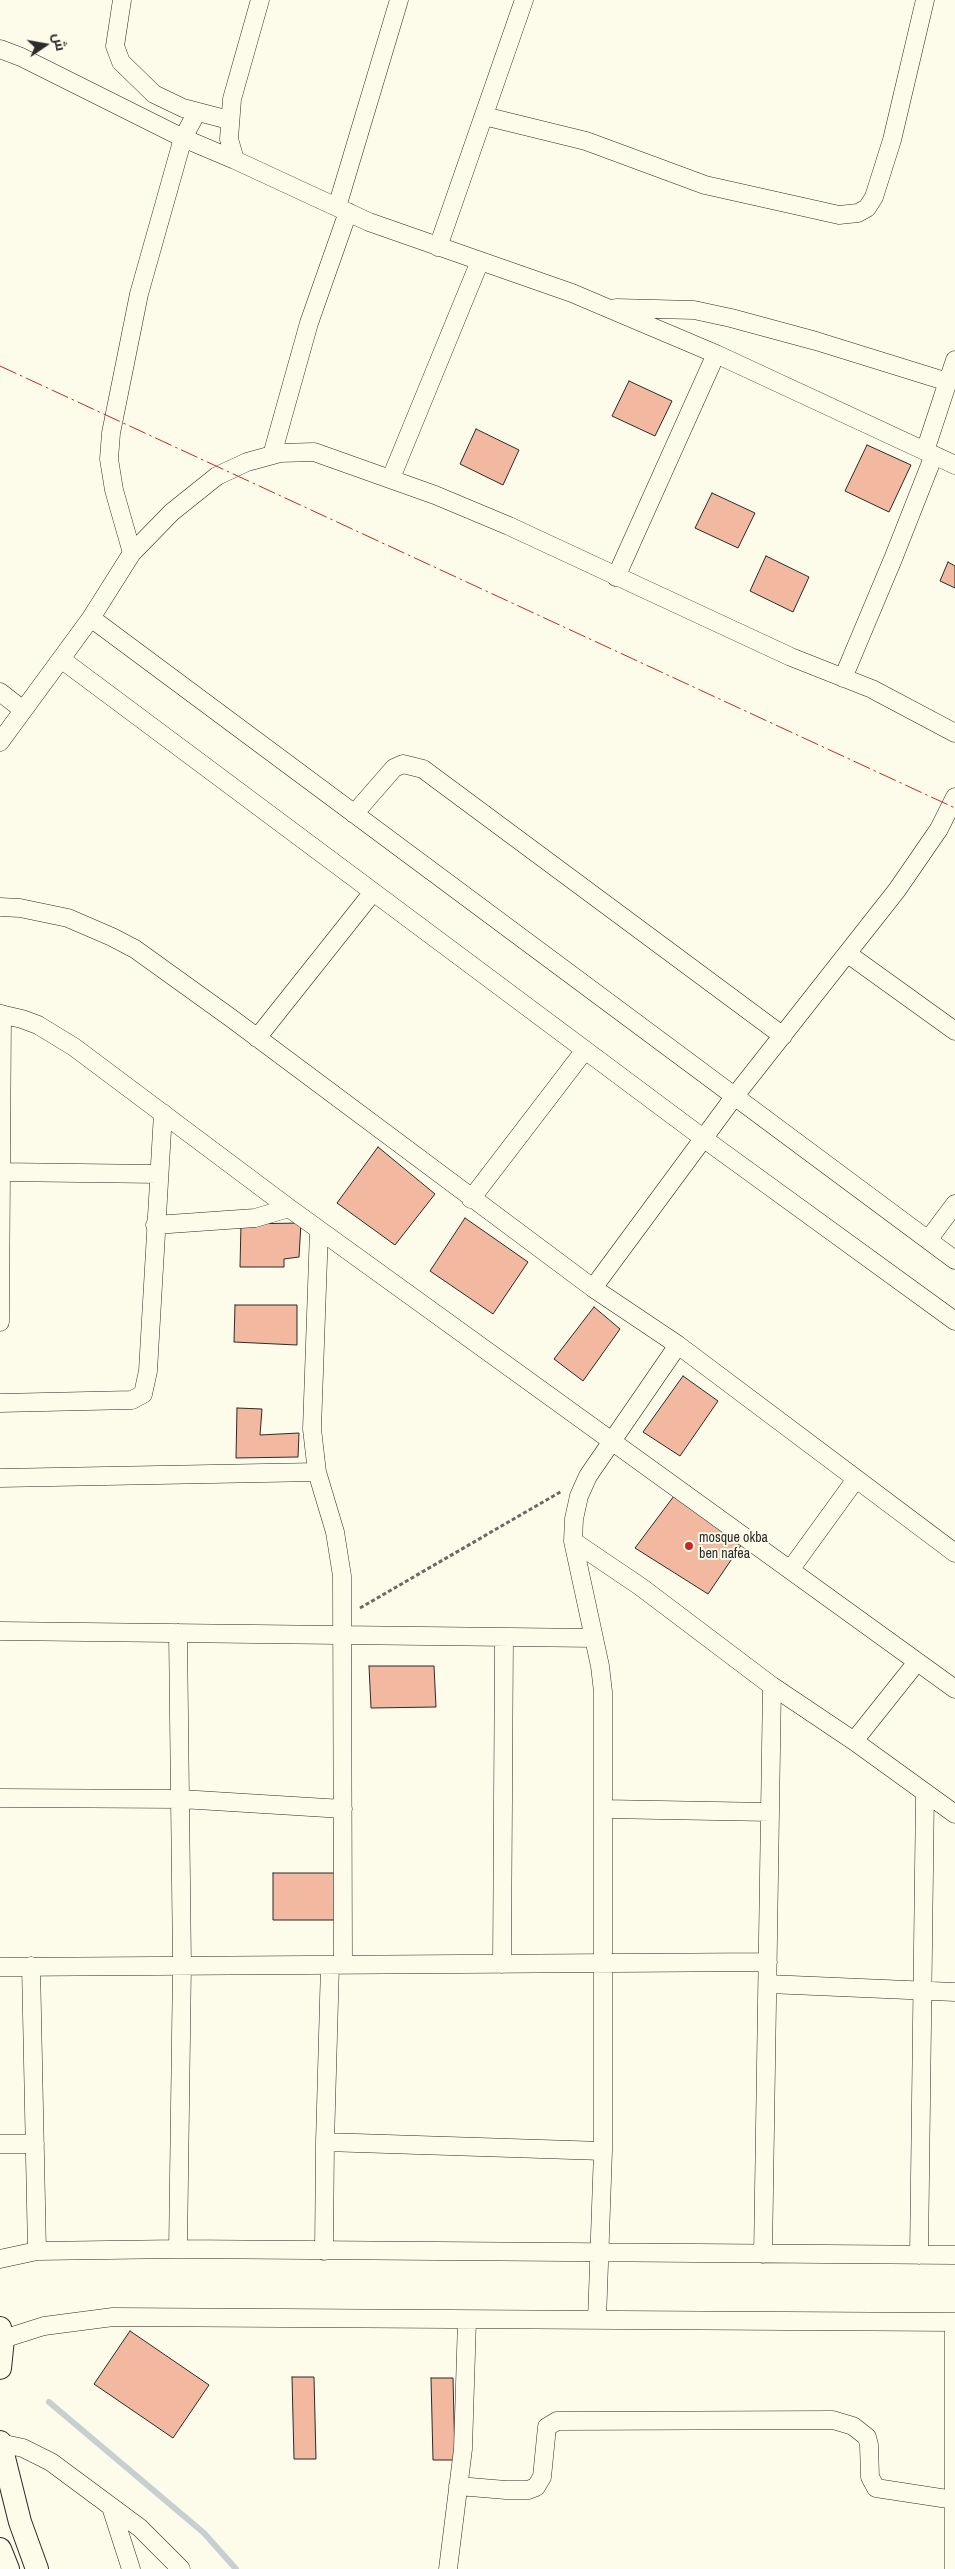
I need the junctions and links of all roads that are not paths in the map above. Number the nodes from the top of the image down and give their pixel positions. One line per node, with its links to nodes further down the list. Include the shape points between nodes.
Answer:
1 (122, 0): 7 (street, via 115,46 121,62 154,94)
2 (260, 0): 9 (street)
3 (399, 0): 12 (street)
4 (524, 0): 8 (street)
5 (925, 0): 8 (street, via 892,140 874,197 867,208 858,213 839,215 705,185 586,141)
6 (0, 49): 10 (street)
7 (197, 112): 9 (street); 10 (street)
8 (484, 116): 13 (street)
9 (229, 120): 11 (street)
10 (183, 138): 11 (street); 23 (street, via 139,294 111,433 109,459 114,490)
11 (235, 160): 12 (street)
12 (342, 210): 13 (street); 20 (street)
13 (438, 246): 14 (street)
14 (480, 261): 15 (street); 22 (street)
15 (605, 307): 16 (street); 18 (street, via 694,310 731,318)
16 (716, 354): 19 (street); 24 (street)
17 (955, 360): 18 (street)
18 (948, 382): 19 (street)
19 (929, 453): 21 (street); 27 (street, via 893,560)
20 (272, 455): 22 (street, via 314,452); 23 (street, via 216,476 172,512)
21 (955, 465)
22 (391, 478): 24 (street, via 509,526)
23 (132, 553): 25 (street)
24 (616, 577): 27 (street)
25 (91, 618): 26 (street); 33 (street)
26 (61, 659): 29 (street); 34 (street)
27 (843, 678): 30 (street)
28 (0, 692): 29 (street)
29 (23, 710): 31 (street)
30 (954, 728)
31 (0, 742)
32 (955, 797): 36 (street, via 939,829)
33 (354, 814): 39 (street, via 394,768 403,764 423,769); 42 (street)
34 (373, 892): 40 (street); 41 (street)
35 (0, 907): 40 (street, via 68,918 112,937 135,949)
36 (848, 954): 38 (street); 39 (street)
37 (1, 1014): 43 (street, via 22,1019 60,1037); 45 (street)
38 (955, 1031)
39 (783, 1036): 42 (street)
40 (258, 1038): 47 (street)
41 (585, 1050): 44 (street); 47 (street)
42 (734, 1097): 44 (street); 52 (street)
43 (162, 1113): 46 (street); 49 (street)
44 (703, 1138): 54 (street); 55 (street)
45 (1, 1172): 46 (street); 56 (street)
46 (158, 1174): 50 (street)
47 (471, 1199): 54 (street)
48 (955, 1204): 52 (street)
49 (288, 1208): 50 (street, via 255,1218); 51 (street)
50 (155, 1225): 58 (street, via 148,1371 143,1394 132,1400)
51 (319, 1230): 59 (street); 61 (street, via 312,1429)
52 (928, 1240): 53 (street)
53 (955, 1260)
54 (593, 1288): 57 (street)
55 (955, 1321)
56 (0, 1322)
57 (678, 1345): 59 (street); 63 (street)
58 (0, 1403)
59 (611, 1441): 65 (street, via 579,1496); 67 (street)
60 (0, 1466): 62 (street)
61 (316, 1472): 62 (street); 68 (street, via 340,1553)
62 (0, 1478): 64 (street)
63 (856, 1479): 66 (street); 67 (street)
64 (0, 1487)
65 (573, 1541): 72 (street); 74 (street, via 641,1587)
66 (955, 1553)
67 (790, 1570): 73 (street)
68 (342, 1627): 70 (street); 71 (street); 80 (street)
69 (0, 1631): 70 (street)
70 (178, 1633): 79 (street)
71 (504, 1637): 72 (street); 86 (street)
72 (594, 1638): 81 (street, via 603,1692)
73 (917, 1662): 75 (street); 76 (street)
74 (772, 1686): 76 (street); 82 (street)
75 (955, 1689)
76 (854, 1741): 77 (street)
77 (925, 1793): 83 (street); 92 (street)
78 (0, 1798): 79 (street)
79 (181, 1799): 80 (street); 87 (street)
80 (343, 1809): 88 (street)
81 (604, 1809): 82 (street); 85 (street)
82 (770, 1812): 84 (street)
83 (955, 1814)
84 (768, 1962): 85 (street); 91 (street)
85 (604, 1963): 86 (street); 97 (street)
86 (502, 1964): 88 (street)
87 (182, 1965): 88 (street); 90 (street); 98 (street)
88 (337, 1965): 94 (street)
89 (0, 1966): 90 (street)
90 (31, 1966): 96 (street)
91 (768, 1984): 92 (street); 102 (street)
92 (922, 1990): 93 (street); 103 (street)
93 (955, 1992)
94 (325, 2142): 97 (street); 100 (street)
95 (0, 2144): 96 (street)
96 (35, 2144): 99 (street)
97 (603, 2151): 101 (street)
98 (178, 2250): 99 (street); 100 (street)
99 (36, 2251): 105 (street)
100 (324, 2251): 101 (street)
101 (600, 2253): 102 (street); 107 (street)
102 (763, 2254): 103 (street)
103 (919, 2254): 104 (street)
104 (955, 2255)
105 (0, 2259)
106 (467, 2320): 107 (street); 109 (street, via 113,2316); 112 (street, via 466,2402)
107 (598, 2320): 108 (street)
108 (955, 2322): 113 (street)
109 (2, 2333): 110 (street)
110 (0, 2368)
111 (0, 2442): 114 (street, via 23,2448 51,2462); 117 (street, via 20,2522)
112 (458, 2486): 113 (street, via 506,2490 536,2487 542,2477 547,2428 557,2421 833,2420 853,2426 867,2437 870,2477 876,2488); 120 (street)
113 (955, 2500): 121 (street)
114 (112, 2507): 118 (street); 119 (street, via 140,2528)
115 (0, 2549): 116 (street)
116 (8, 2569)
117 (37, 2569)
118 (131, 2569)
119 (181, 2569)
120 (448, 2569)
121 (954, 2569)

